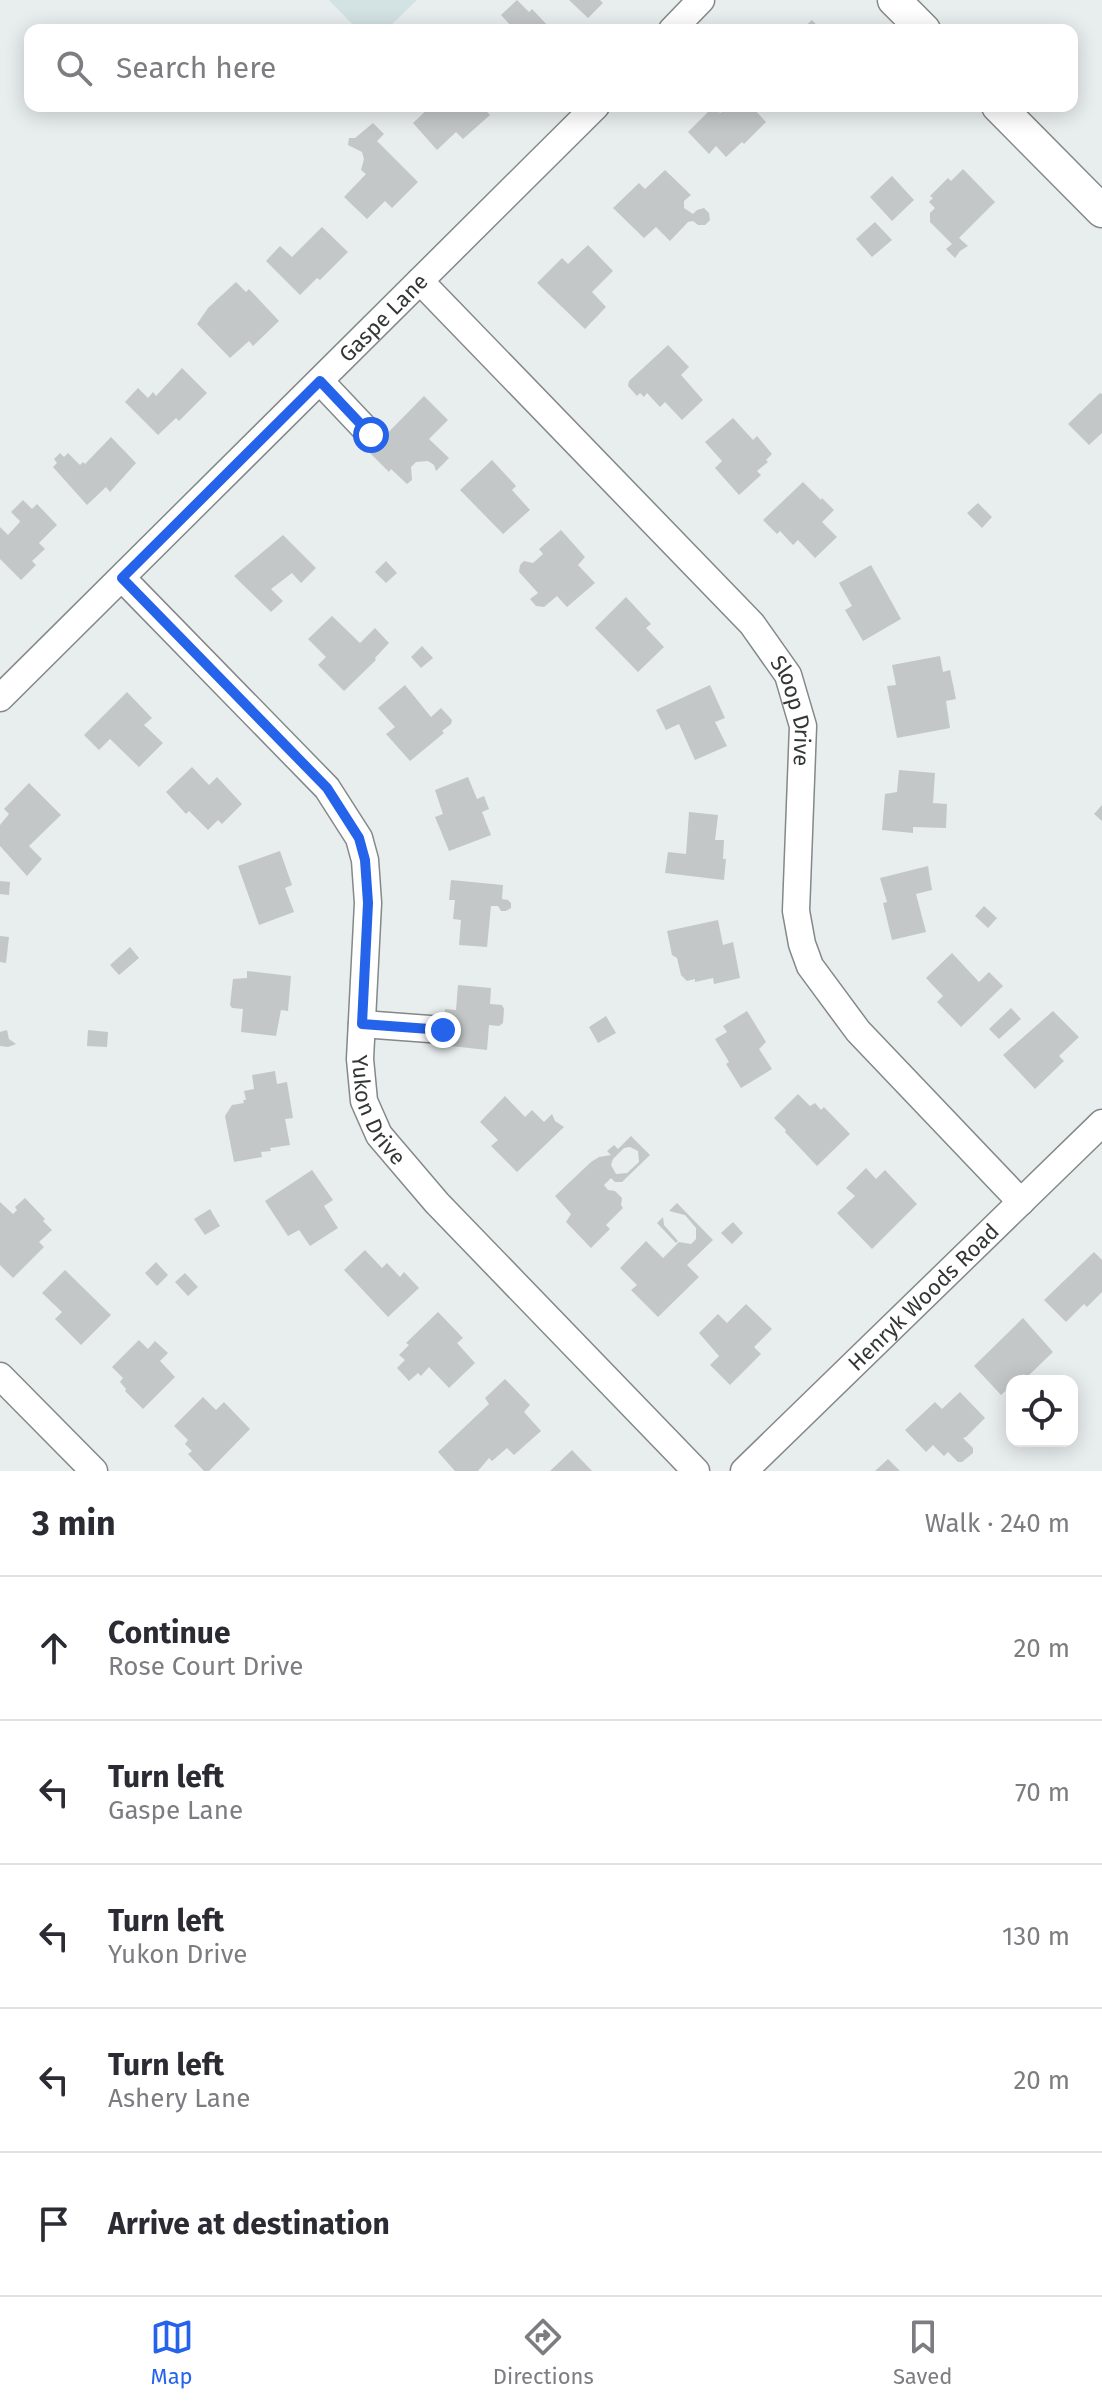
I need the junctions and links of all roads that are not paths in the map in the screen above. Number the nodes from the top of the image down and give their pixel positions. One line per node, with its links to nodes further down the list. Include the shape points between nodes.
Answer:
1 (701, 0): 3 (street)
2 (894, 0): 4 (street)
3 (678, 24)
4 (918, 24)
5 (590, 112): 8 (street, Gaspe Lane)
6 (1004, 112): 7 (street)
7 (1102, 211)
8 (420, 281): 9 (street, Gaspe Lane); 16 (street, Sloop Drive, via 752,624 788,675 803,726 796,911 810,966 858,1031)
9 (320, 381): 10 (street); 11 (street, Gaspe Lane)
10 (371, 435)
11 (122, 578): 12 (street, Gaspe Lane); 13 (street, Yukon Drive, via 327,788 359,838 368,903)
12 (0, 698)
13 (362, 1024): 14 (street); 19 (street, Yukon Drive, via 364,1101 379,1135 437,1203)
14 (443, 1030)
15 (1102, 1123): 16 (street, Henryk Woods Road)
16 (1021, 1202): 20 (street, Henryk Woods Road)
17 (0, 1376): 18 (street)
18 (94, 1471)
19 (696, 1471)
20 (744, 1471)

